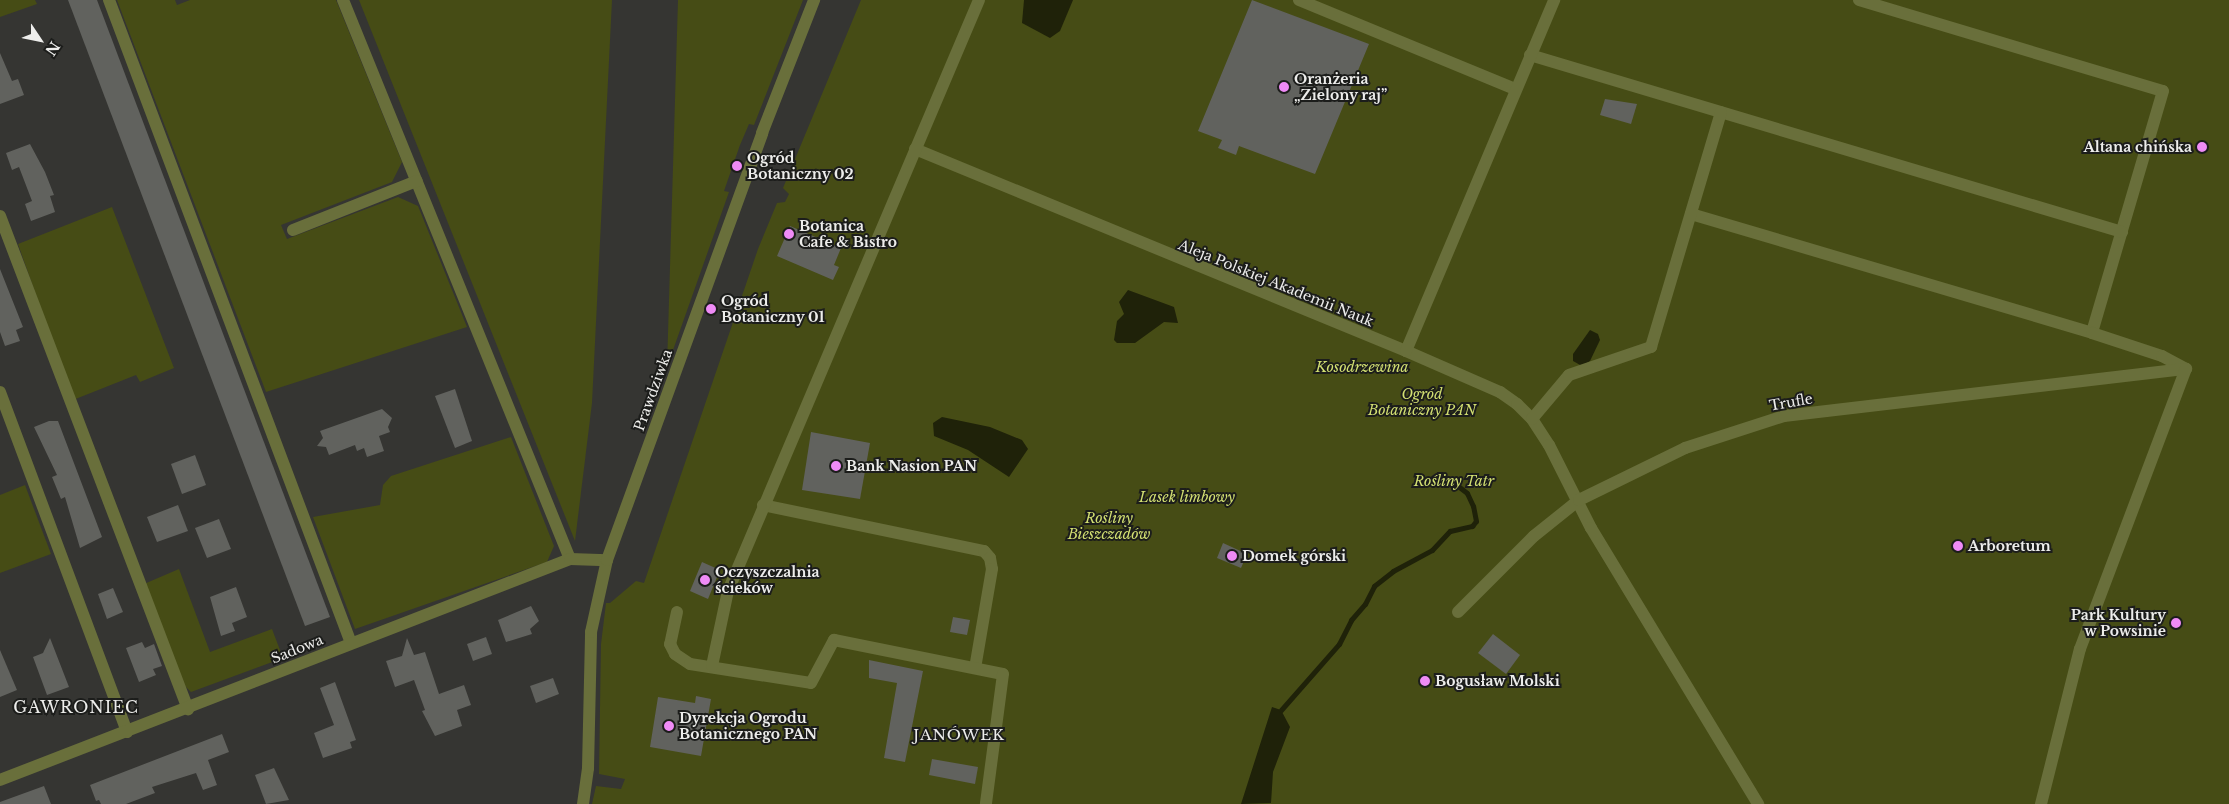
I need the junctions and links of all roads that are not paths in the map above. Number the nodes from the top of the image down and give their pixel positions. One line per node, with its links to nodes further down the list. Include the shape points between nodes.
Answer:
1 (109, 0): 29 (street)
2 (343, 0): 13 (street)
3 (814, 0): 26 (street, Prawdziwka, via 762,133)
4 (979, 0): 12 (street)
5 (1299, 0): 8 (street)
6 (1554, 0): 9 (street)
7 (1860, 0): 17 (street, via 2162,91)
8 (1328, 5): 10 (street)
9 (1530, 55): 10 (street); 11 (street)
10 (1515, 89): 19 (street)
11 (1721, 112): 14 (street); 17 (street)
12 (915, 149): 19 (street, Aleja Polskiej Akademii Nauk); 24 (street)
13 (417, 181): 16 (street); 25 (street)
14 (1691, 214): 18 (street); 22 (street, via 1651,347 1569,375)
15 (0, 216): 32 (street)
16 (293, 230)
17 (2122, 232): 18 (street)
18 (2092, 333): 20 (street, via 2162,356)
19 (1406, 351): 22 (street, Aleja Polskiej Akademii Nauk, via 1500,392)
20 (2186, 369): 23 (street, Trufle, via 1784,416 1685,448); 38 (street, via 2080,649)
21 (0, 392): 33 (street)
22 (1532, 419): 23 (street, Aleja Polskiej Akademii Nauk)
23 (1579, 500): 28 (street, Trufle, via 1534,536); 37 (street, Aleja Polskiej Akademii Nauk, via 1591,528)
24 (763, 505): 30 (street, via 728,592); 31 (street, via 984,552 990,558 992,568)
25 (570, 559): 26 (street, Sadowa); 29 (street, Sadowa)
26 (607, 560): 35 (street, Prawdziwka, via 590,632 588,768)
27 (677, 612): 30 (street, via 670,644 675,654 690,664)
28 (1458, 612)
29 (351, 643): 32 (street, Sadowa)
30 (712, 666): 31 (street, via 811,683 834,640)
31 (975, 668): 36 (street, via 1003,674)
32 (188, 709): 33 (street, Sadowa)
33 (127, 732): 34 (street, Sadowa)
34 (0, 780)
35 (583, 804)
36 (986, 804)
37 (1758, 804)
38 (2042, 804)

